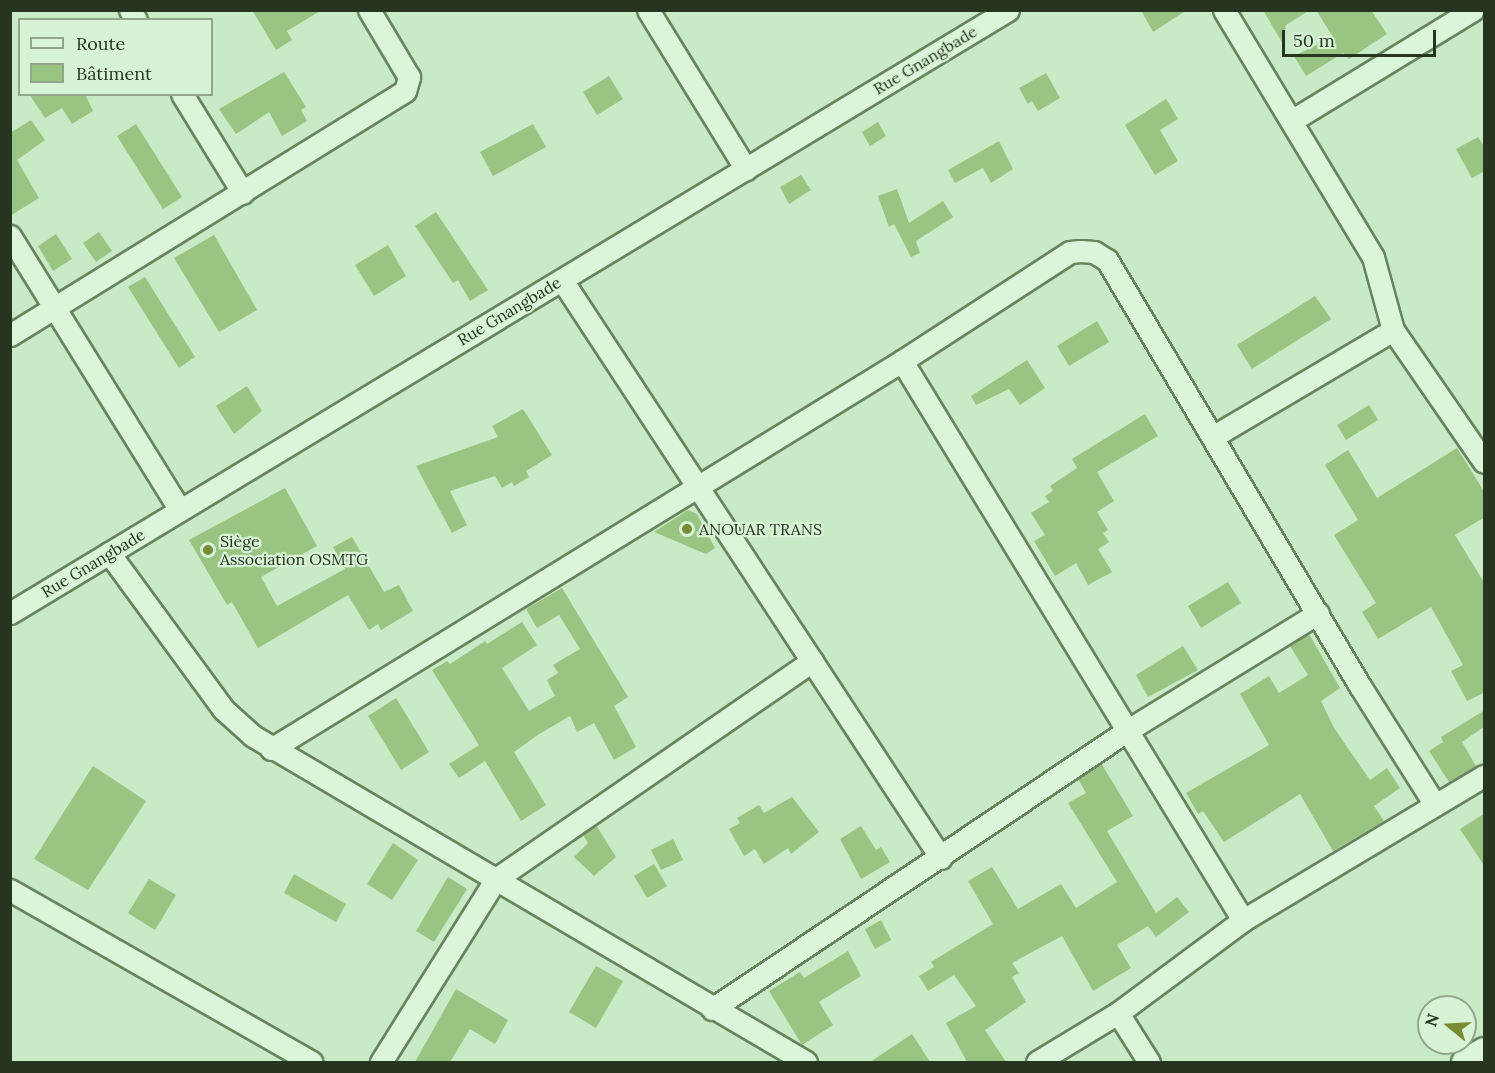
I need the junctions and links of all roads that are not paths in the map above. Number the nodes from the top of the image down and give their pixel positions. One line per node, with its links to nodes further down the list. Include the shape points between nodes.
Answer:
1 (369, 10): 9 (street, via 409,77 409,87)
2 (648, 10): 8 (street)
3 (1008, 10): 8 (street, Rue Gnangbade)
4 (1224, 10): 7 (street)
5 (1473, 10): 7 (street)
6 (183, 96): 9 (street)
7 (1291, 121): 13 (street, via 1373,257)
8 (746, 169): 11 (street, Rue Gnangbade)
9 (243, 193): 12 (street)
10 (10, 236): 12 (street)
11 (562, 280): 18 (street); 19 (street, Rue Gnangbade)
12 (56, 309): 14 (street); 19 (street)
13 (1393, 330): 16 (street); 17 (street)
14 (10, 335)
15 (902, 361): 16 (street, via 1070,252 1094,252 1107,260); 18 (street); 24 (street)
16 (1214, 436): 22 (street)
17 (1484, 460)
18 (700, 486): 23 (street); 25 (street)
19 (180, 510): 20 (street, Rue Gnangbade)
20 (109, 553): 21 (street, Rue Gnangbade); 25 (street, via 223,709)
21 (10, 613)
22 (1318, 613): 24 (street); 27 (street)
23 (812, 661): 28 (street); 29 (street)
24 (1128, 730): 28 (street); 31 (street)
25 (271, 749): 29 (street)
26 (1485, 776): 27 (street)
27 (1434, 803): 31 (street)
28 (941, 858): 32 (street)
29 (496, 879): 32 (street); 36 (street)
30 (10, 890): 35 (street)
31 (1243, 920): 33 (street)
32 (712, 1009): 37 (street)
33 (1118, 1013): 38 (street); 39 (street)
34 (1485, 1051): 40 (street)
35 (311, 1062)
36 (381, 1062)
37 (806, 1062)
38 (1037, 1062)
39 (1149, 1062)
40 (1465, 1062)

